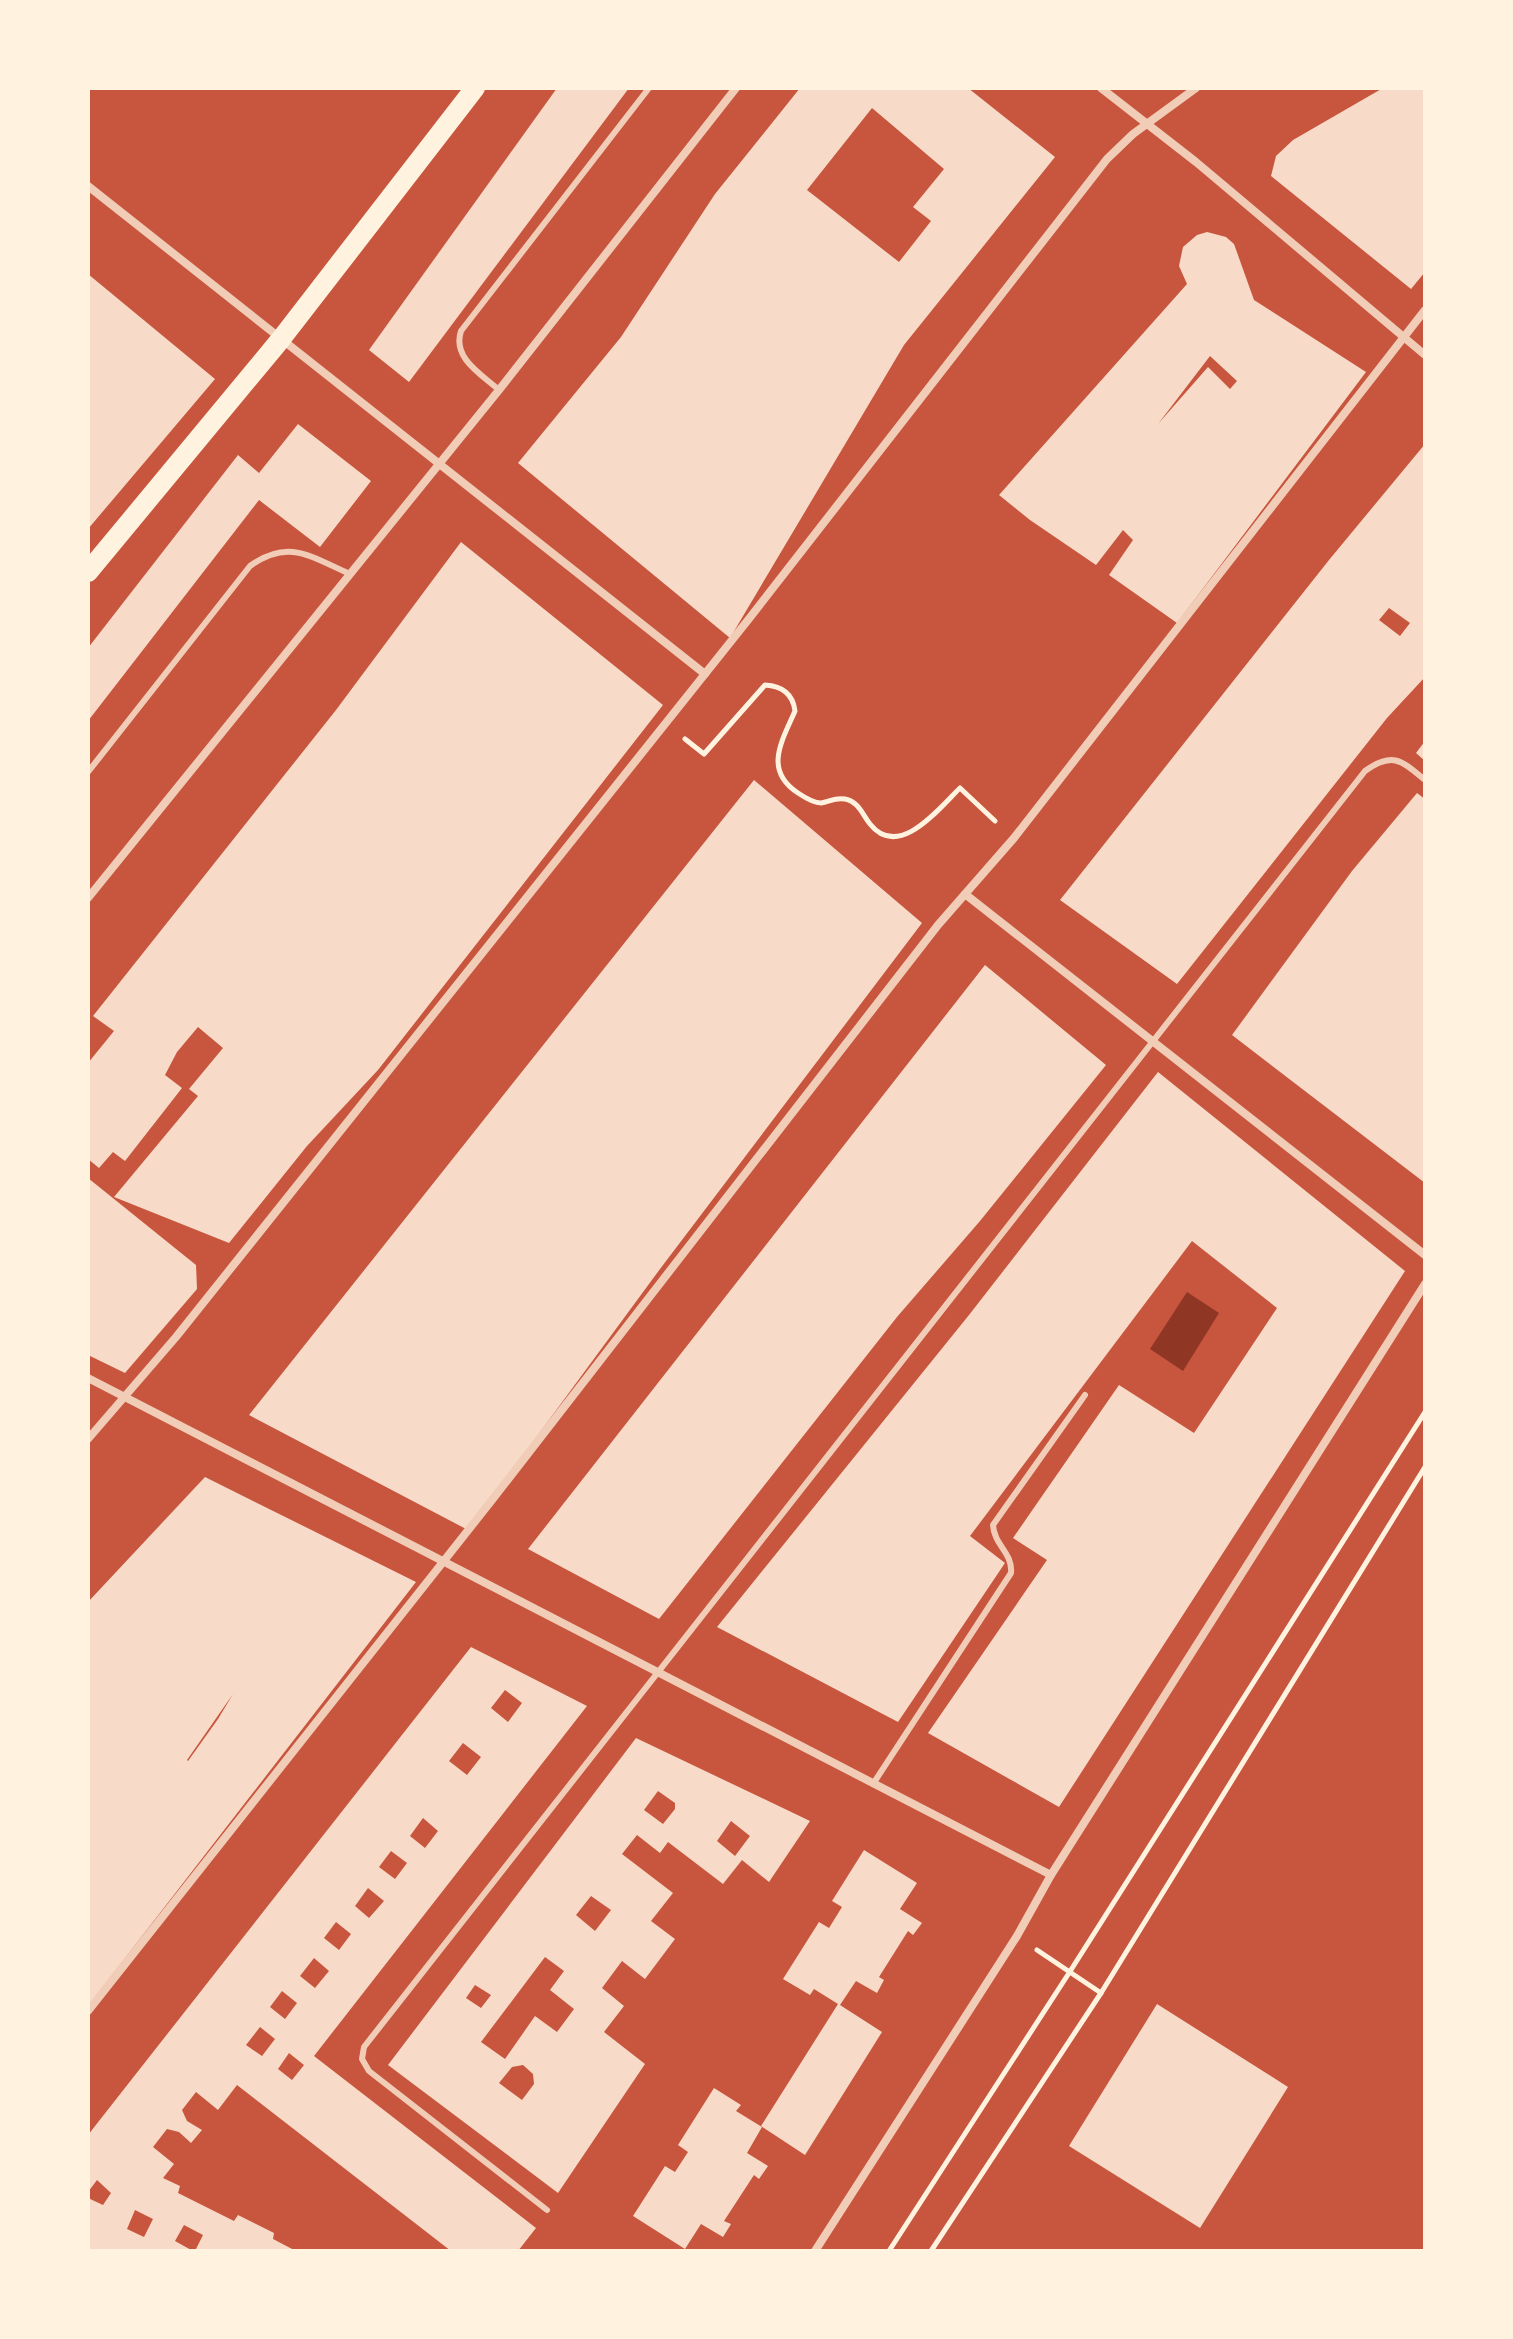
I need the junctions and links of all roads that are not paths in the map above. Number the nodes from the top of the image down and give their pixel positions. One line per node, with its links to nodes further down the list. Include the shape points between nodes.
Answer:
1 (475, 88): 10 (main road)
2 (649, 88): 12 (lane, via 461,331 458,340 465,359)
3 (736, 88): 12 (street)
4 (1101, 88): 6 (street)
5 (1196, 88): 6 (street)
6 (1146, 124): 9 (street); 16 (street, via 1107,159)
7 (88, 186): 10 (street)
8 (1425, 310): 9 (street)
9 (1404, 337): 11 (street); 19 (street)
10 (281, 339): 13 (street); 14 (main road)
11 (1425, 355)
12 (499, 390): 13 (street)
13 (439, 464): 15 (street); 16 (street)
14 (88, 572)
15 (350, 574): 17 (lane, via 300,552 267,555 250,566); 20 (street)
16 (705, 674): 26 (street)
17 (88, 772)
18 (1425, 780): 21 (lane, via 1390,758 1365,771)
19 (965, 894): 21 (street); 28 (street)
20 (88, 898)
21 (1153, 1042): 22 (street); 29 (lane)
22 (1425, 1255)
23 (1425, 1284): 31 (street)
24 (88, 1378): 26 (street)
25 (1085, 1395): 30 (lane, via 993,1525 995,1539 1010,1558 1011,1573)
26 (125, 1396): 27 (street); 28 (street)
27 (88, 1439)
28 (444, 1560): 29 (street); 32 (street)
29 (657, 1672): 30 (street); 33 (lane, via 364,2047 369,2071)
30 (873, 1784): 31 (street)
31 (1051, 1875): 34 (street)
32 (88, 2011)
33 (547, 2210)
34 (815, 2251)

